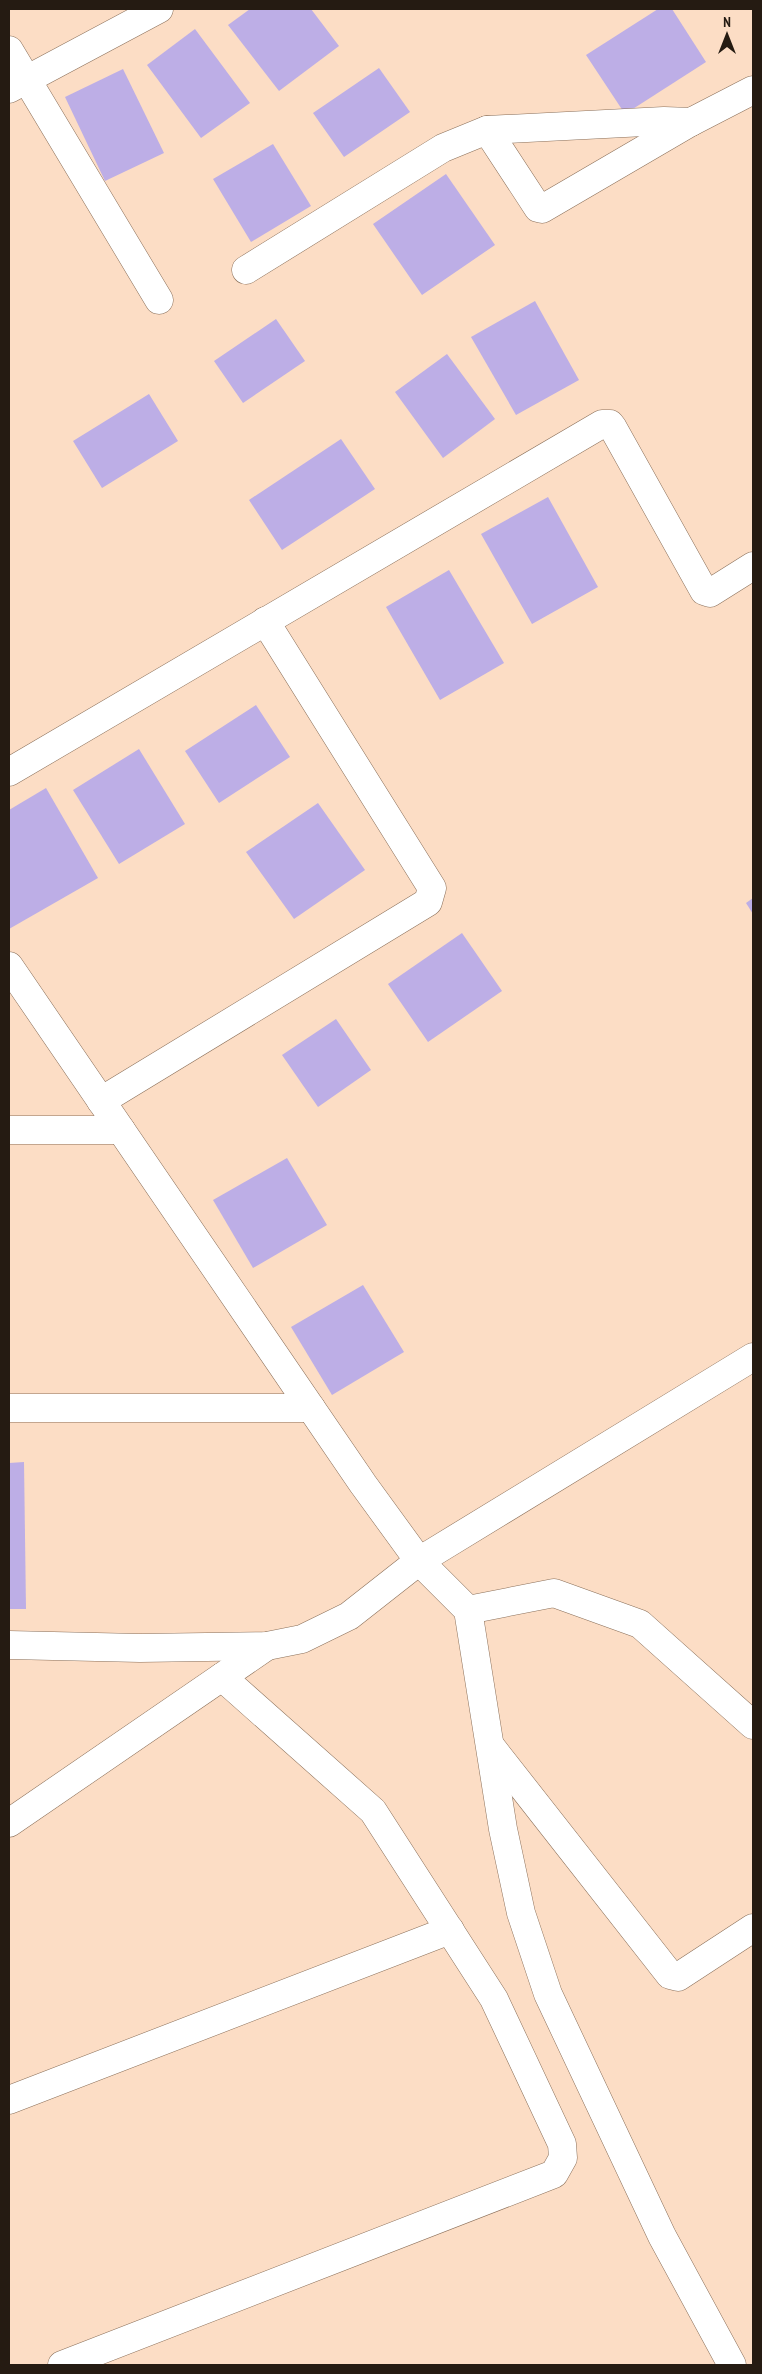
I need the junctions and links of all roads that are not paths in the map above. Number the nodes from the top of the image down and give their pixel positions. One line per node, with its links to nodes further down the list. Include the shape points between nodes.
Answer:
1 (158, 9): 3 (street)
2 (9, 50): 3 (street)
3 (18, 84): 8 (street)
4 (753, 90): 5 (street)
5 (691, 122): 6 (street); 6 (street, via 542,209 538,208)
6 (487, 130): 7 (street, via 443,148)
7 (246, 270)
8 (159, 300)
9 (753, 566): 10 (street, via 710,592 704,591 613,428 606,423)
10 (266, 621): 11 (street); 13 (street, via 432,888 431,897 428,902)
11 (9, 772)
12 (9, 966): 13 (street)
13 (101, 1100): 15 (street)
14 (9, 1130): 15 (street)
15 (121, 1130): 18 (street)
16 (753, 1357): 19 (street)
17 (9, 1408): 18 (street)
18 (311, 1408): 19 (street)
19 (419, 1561): 20 (street); 22 (street, via 349,1616 302,1639)
20 (468, 1610): 24 (street, via 554,1593 640,1624); 25 (street)
21 (9, 1645): 22 (street)
22 (267, 1646): 23 (street)
23 (222, 1677): 26 (street); 28 (street, via 373,1811)
24 (753, 1725)
25 (491, 1747): 27 (street, via 670,1976 678,1977); 31 (street, via 503,1829 521,1913 548,1994 662,2236)
26 (9, 1823)
27 (753, 1928)
28 (450, 1930): 29 (street); 30 (street, via 494,1999 562,2144 563,2158 554,2174)
29 (9, 2100)
30 (62, 2365)
31 (732, 2365)

